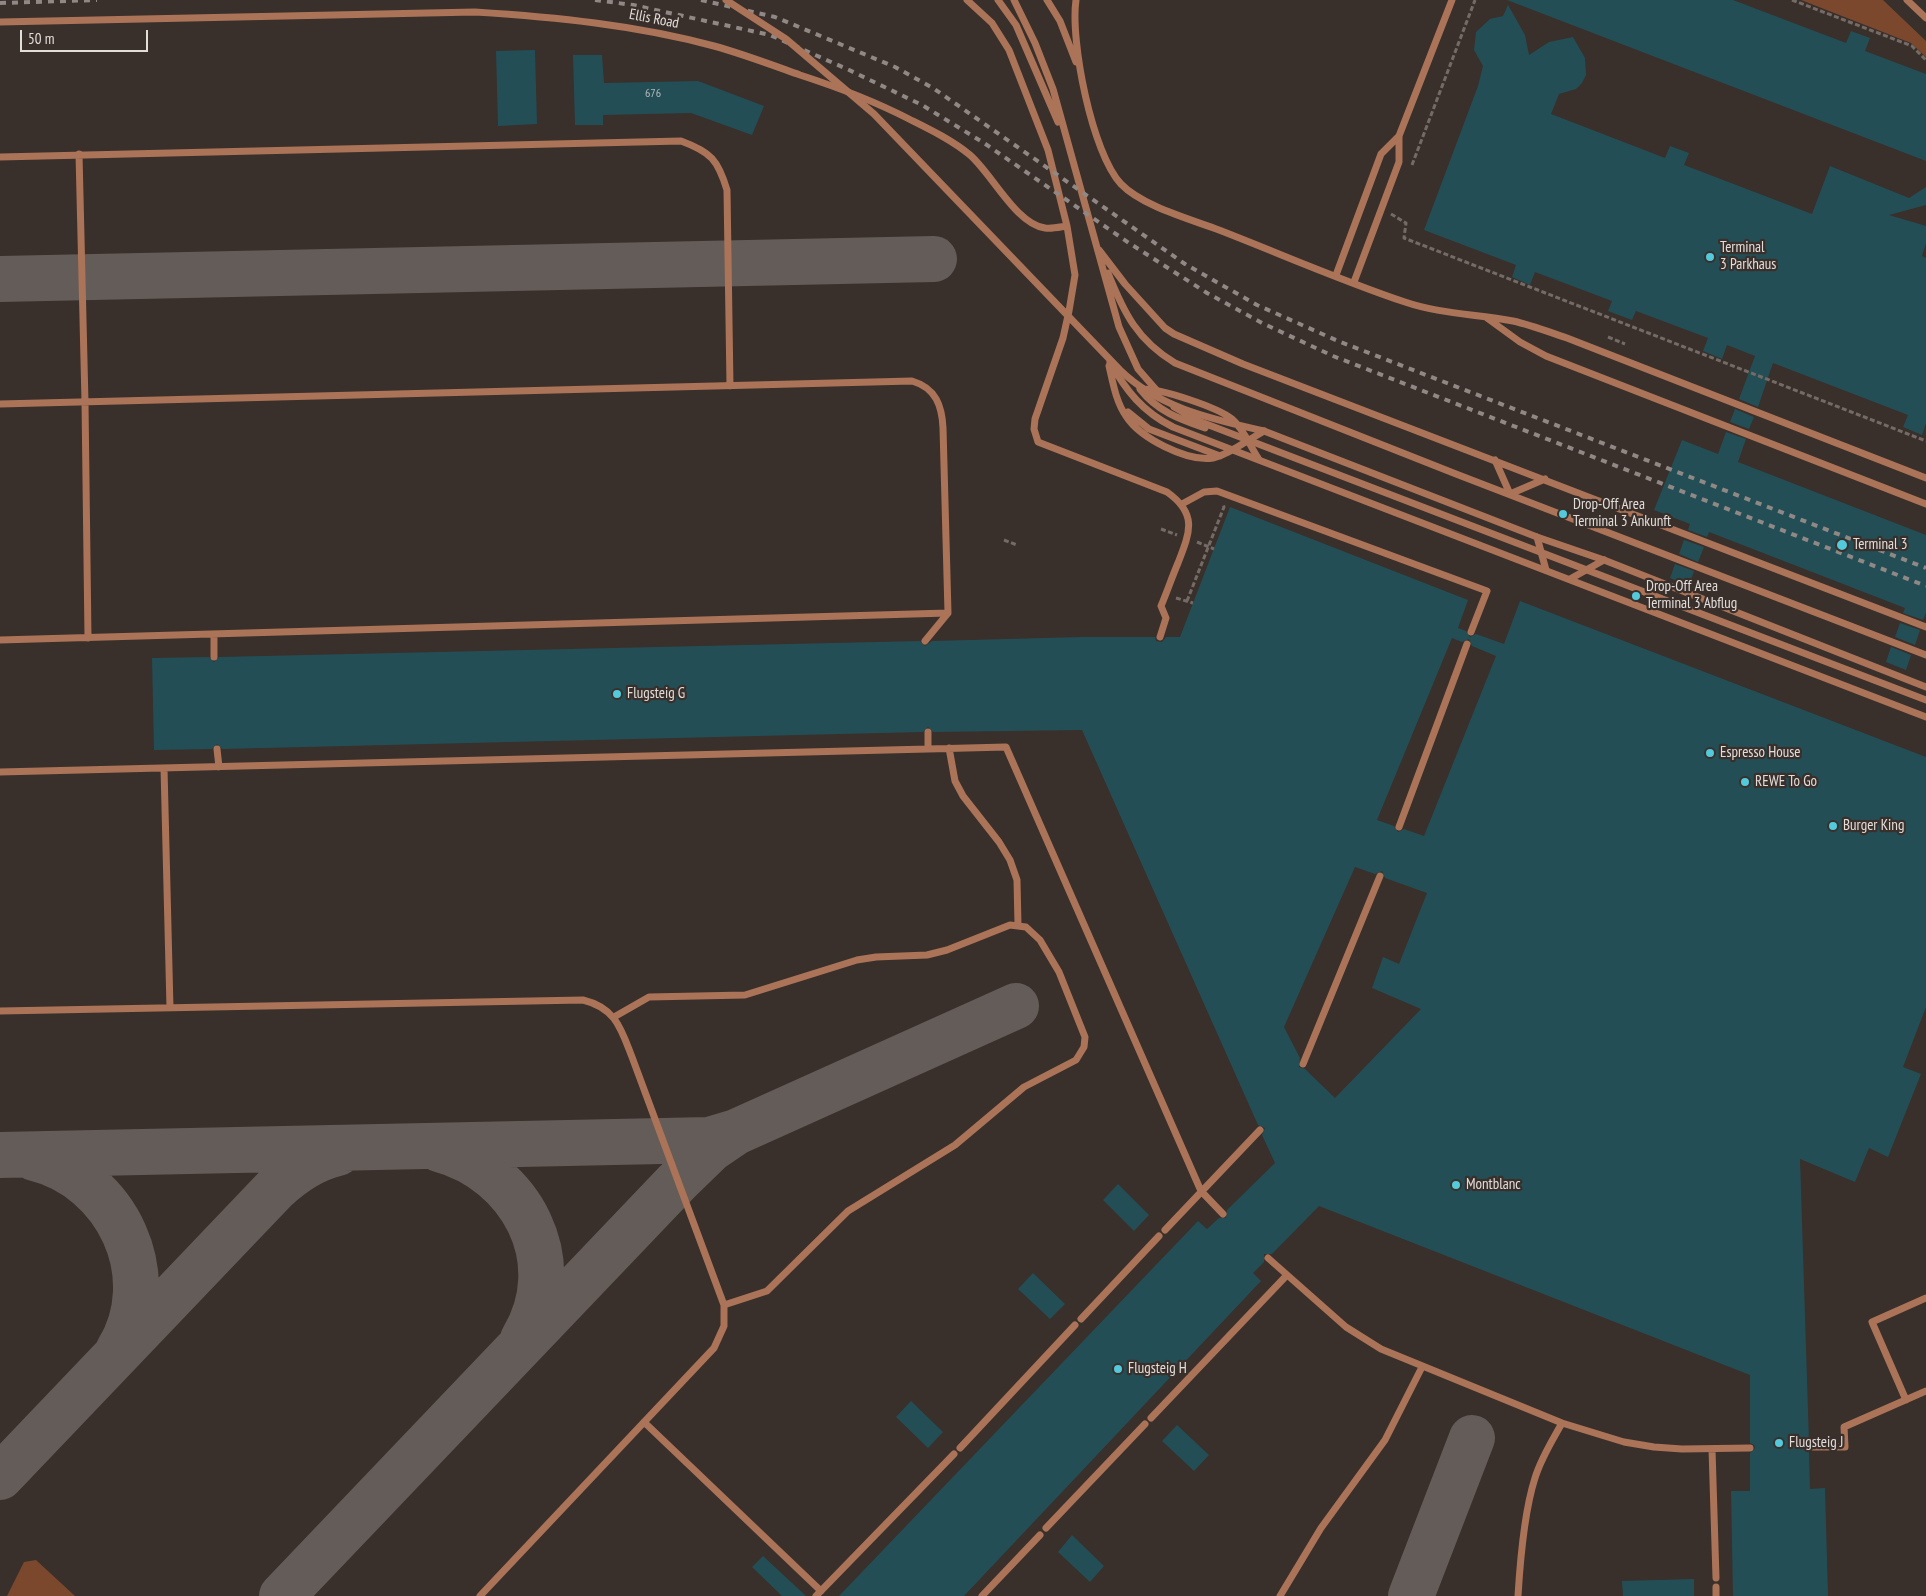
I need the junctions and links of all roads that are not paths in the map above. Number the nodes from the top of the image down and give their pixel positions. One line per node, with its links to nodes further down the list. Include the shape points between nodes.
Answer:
1 (726, 0): 21 (lane, bridge, via 786,39 874,114)
2 (967, 0): 16 (lane, via 992,23 1009,50 1048,150)
3 (998, 0): 14 (lane, via 1016,25)
4 (1014, 0): 14 (lane, via 1053,89)
5 (1047, 0): 11 (lane, via 1074,56)
6 (1076, 0): 11 (lane, via 1076,44)
7 (1452, 0): 12 (lane)
8 (1907, 0): 9 (lane)
9 (1926, 18)
10 (0, 22): 16 (lane, Ellis Road, via 475,12 554,18 639,30 714,46 762,61 858,96 907,118 970,155 1033,224 1045,228)
11 (1086, 96): 18 (lane, via 1110,172 1134,194)
12 (1399, 136): 18 (lane, via 1382,154); 19 (lane, via 1399,162)
13 (79, 154): 15 (lane); 22 (lane, via 681,141 700,148 720,167 727,190); 25 (lane)
14 (1071, 155): 17 (lane)
15 (0, 156)
16 (1067, 226): 37 (lane, via 1075,275 1063,338 1035,419 1038,442 1167,492)
17 (1096, 245): 33 (lane, via 1144,307 1174,334); 36 (lane, via 1125,314 1151,345 1175,363); 55 (lane, via 1118,327 1138,369 1152,387 1186,415)
18 (1336, 275): 19 (lane)
19 (1354, 282): 20 (lane, via 1406,303)
20 (1487, 318): 34 (lane, via 1512,321 1567,338); 38 (lane, via 1546,356)
21 (1107, 356): 23 (lane, bridge); 24 (lane, bridge); 31 (lane, via 1125,415 1143,435 1206,458)
22 (730, 386): 25 (lane); 43 (lane, via 912,381 934,394 943,412)
23 (1140, 388): 27 (lane, via 1155,406); 28 (lane, bridge, via 1180,397 1226,415)
24 (1129, 394): 27 (lane); 31 (lane, via 1144,410 1162,421)
25 (85, 402): 26 (lane); 48 (lane)
26 (0, 404)
27 (1168, 414): 30 (lane)
28 (1237, 425): 29 (lane, bridge); 30 (lane, bridge)
29 (1264, 431): 30 (lane, bridge); 39 (lane)
30 (1246, 442): 31 (lane, bridge); 32 (lane, bridge)
31 (1234, 449): 32 (lane)
32 (1258, 458): 41 (lane)
33 (1495, 460): 35 (lane); 36 (lane)
34 (1926, 478)
35 (1545, 480): 36 (lane); 44 (lane)
36 (1510, 494): 52 (lane)
37 (1182, 504): 45 (lane, via 1204,492 1217,491 1487,591); 47 (lane, via 1189,531 1161,606 1166,618)
38 (1926, 504)
39 (1537, 537): 40 (lane); 41 (lane, bridge)
40 (1604, 560): 42 (lane, bridge); 54 (lane)
41 (1546, 570): 42 (lane)
42 (1570, 579): 56 (lane)
43 (948, 613): 46 (lane); 50 (lane)
44 (1926, 627)
45 (1471, 632)
46 (214, 634): 48 (lane); 53 (lane)
47 (1160, 637)
48 (88, 638): 49 (lane)
49 (0, 640)
50 (925, 641)
51 (1467, 644): 64 (lane)
52 (1926, 655)
53 (214, 657)
54 (1926, 687)
55 (1926, 700)
56 (1926, 717)
57 (928, 732): 58 (lane)
58 (928, 748): 59 (lane); 61 (lane)
59 (949, 748): 66 (lane, via 955,781 963,796 1010,860 1017,880); 72 (lane, via 1006,747)
60 (217, 749): 61 (lane)
61 (219, 767): 62 (lane)
62 (164, 768): 63 (lane); 67 (lane)
63 (0, 772)
64 (1399, 827)
65 (1380, 876): 70 (lane)
66 (1018, 925): 69 (lane, via 1003,926 947,950 927,955 862,959 745,995 649,997); 79 (lane, via 1026,927 1040,940 1059,972 1085,1037 1081,1055 1013,1095 948,1150 848,1211 767,1291)
67 (170, 1008): 68 (lane); 69 (lane, via 584,1000 595,1003)
68 (0, 1011)
69 (614, 1017): 79 (lane, via 632,1057)
70 (1303, 1064)
71 (1260, 1130): 72 (lane)
72 (1201, 1191): 73 (lane); 74 (lane)
73 (1223, 1214)
74 (1165, 1230)
75 (1159, 1236): 80 (lane)
76 (1268, 1258): 77 (lane)
77 (1287, 1275): 82 (lane, via 1360,1338); 85 (lane)
78 (1926, 1298): 84 (lane, via 1872,1322)
79 (724, 1305): 86 (lane, via 724,1326 714,1348)
80 (1081, 1319)
81 (1075, 1325): 90 (lane)
82 (1422, 1367): 87 (lane); 101 (lane, via 1386,1440 1321,1528)
83 (1926, 1391): 84 (lane)
84 (1906, 1400): 89 (lane, via 1844,1427 1845,1447)
85 (1151, 1418)
86 (644, 1422): 98 (lane); 99 (lane)
87 (1562, 1423): 92 (lane, via 1624,1442 1654,1447); 102 (lane, via 1535,1478)
88 (1145, 1424): 94 (lane)
89 (1809, 1447)
90 (960, 1448)
91 (1750, 1448): 92 (lane)
92 (1712, 1449): 96 (lane)
93 (954, 1454): 98 (lane)
94 (1046, 1528)
95 (1040, 1535): 100 (lane)
96 (1716, 1578)
97 (1716, 1587): 103 (lane)
98 (818, 1594)
99 (480, 1596)
100 (982, 1596)
101 (1280, 1596)
102 (1518, 1596)
103 (1716, 1596)

